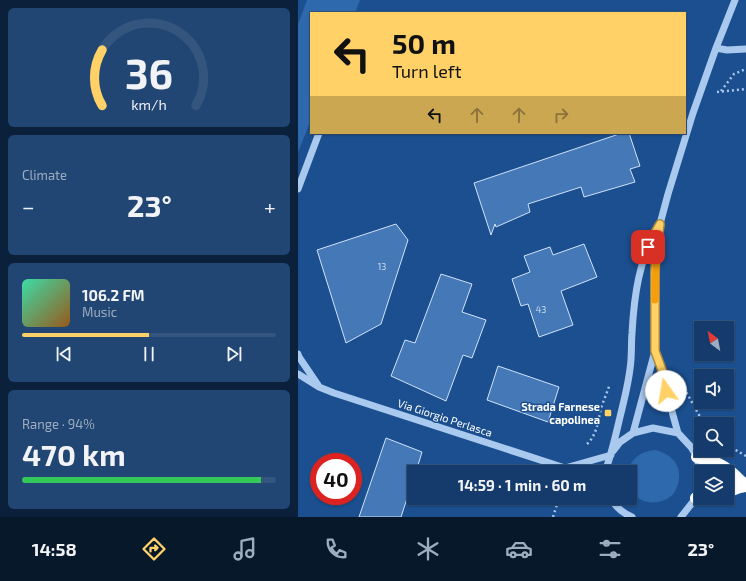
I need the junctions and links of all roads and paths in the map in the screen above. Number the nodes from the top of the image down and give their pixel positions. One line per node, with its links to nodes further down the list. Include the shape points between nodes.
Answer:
1 (735, 0): 2 (street)
2 (716, 48): 3 (street); 6 (street)
3 (746, 49)
4 (746, 69): 7 (path, via 734,74)
5 (746, 89): 7 (path)
6 (700, 92): 7 (path); 10 (street)
7 (720, 92)
8 (319, 134): 9 (street)
9 (298, 189)
10 (660, 224): 11 (street, via 655,270); 20 (street, via 644,258 638,284 631,367)
11 (655, 351): 16 (street); 17 (street)
12 (298, 354): 15 (street)
13 (298, 374): 15 (street, Via Giorgio Perlasca)
14 (611, 380): 24 (path, via 596,430 589,442 578,449)
15 (319, 387): 23 (street, Via Giorgio Perlasca)
16 (633, 433): 17 (street, via 653,428); 20 (street, via 620,442)
17 (678, 433): 19 (street)
18 (734, 449): 21 (path)
19 (694, 452)
20 (611, 455): 25 (street); 26 (street)
21 (746, 456)
22 (697, 457): 27 (street); 28 (highway, via 719,464)
23 (553, 465)
24 (570, 465)
25 (582, 465)
26 (608, 465)
27 (699, 465)
28 (746, 486): 29 (highway)
29 (734, 489)
30 (694, 502): 35 (street)
31 (557, 505): 33 (path)
32 (616, 505): 34 (street)
33 (553, 517)
34 (632, 517)
35 (681, 517)

